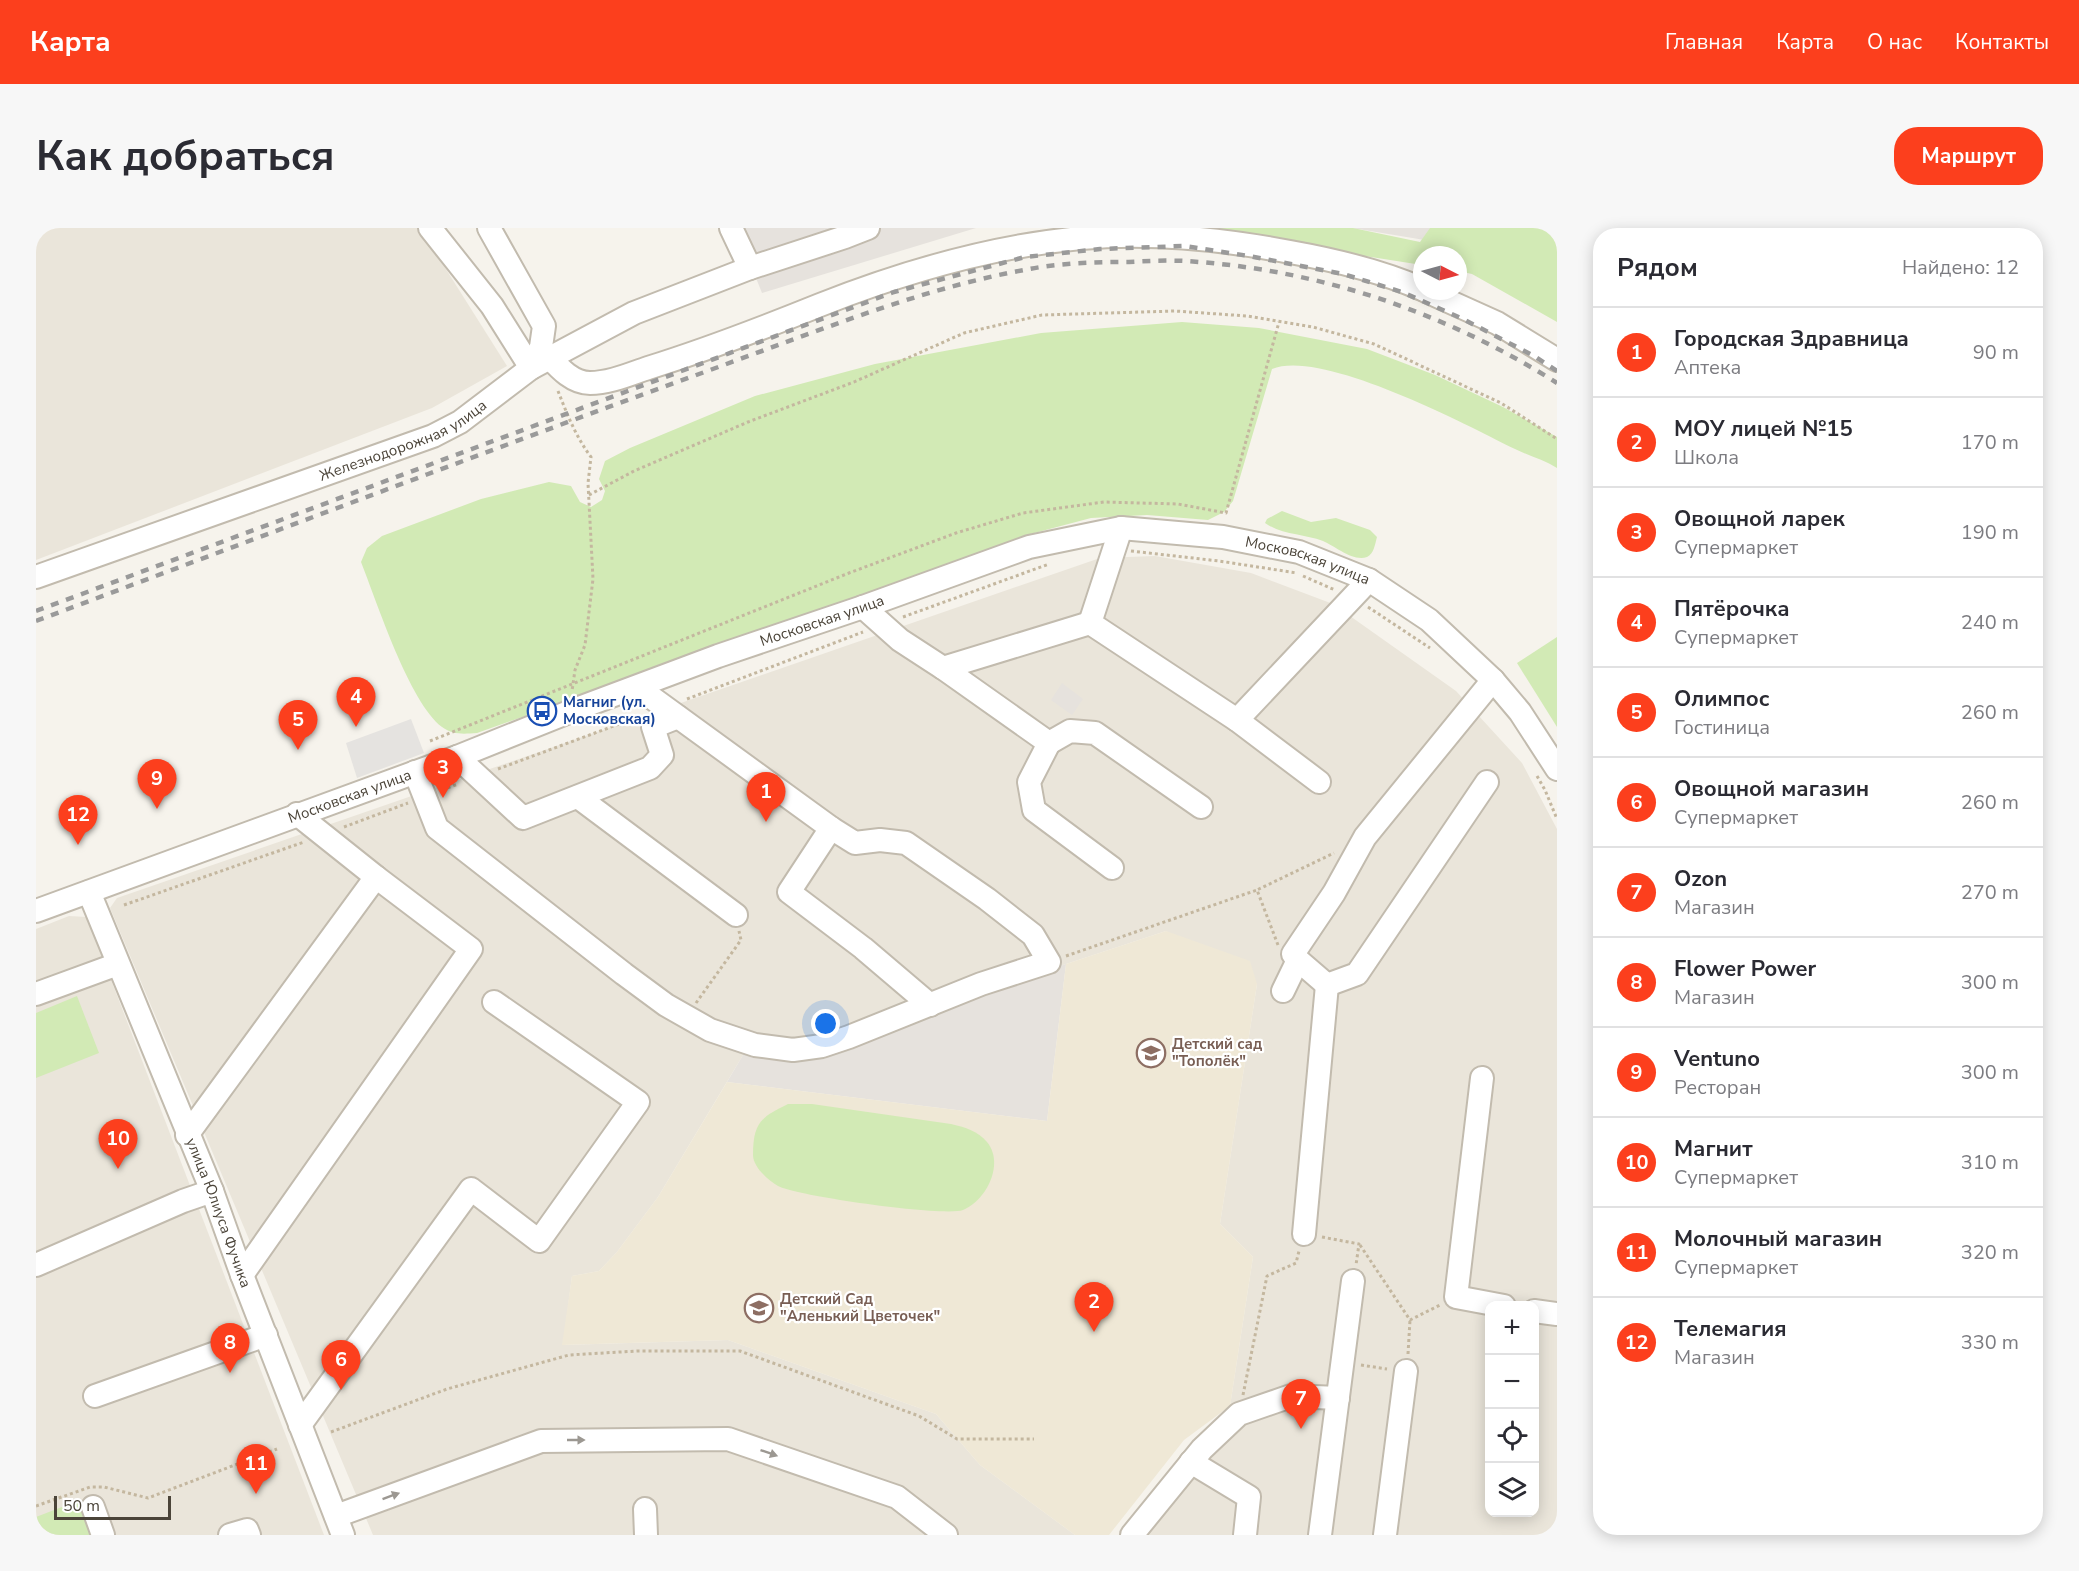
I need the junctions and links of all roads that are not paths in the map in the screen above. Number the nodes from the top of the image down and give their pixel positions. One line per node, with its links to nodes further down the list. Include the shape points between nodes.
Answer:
1 (430, 228): 9 (street)
2 (489, 228): 9 (street, via 544,326)
3 (731, 228): 5 (street)
4 (868, 228): 5 (street, Железнодорожная улица)
5 (750, 268): 9 (street, Железнодорожная улица, via 634,313)
6 (1413, 286): 9 (street, via 1331,259 1252,245 1162,236 1081,238 954,262 862,289 684,357 607,381 589,383)
7 (1446, 300): 8 (street, via 1497,323)
8 (1557, 360)
9 (540, 362): 11 (street, Железнодорожная улица, via 460,422 433,436)
10 (1117, 538): 12 (street, Московская улица, via 1223,537 1299,552); 13 (street, Московская улица, via 1029,547); 14 (street)
11 (36, 577)
12 (1370, 580): 16 (street, Московская улица, via 1429,620); 19 (street)
13 (863, 607): 15 (street, via 900,640); 17 (street, Московская улица)
14 (1090, 623): 15 (street); 19 (street)
15 (943, 668): 20 (street)
16 (1493, 680): 22 (street, Московская улица, via 1520,712); 35 (street, via 1365,837)
17 (637, 687): 18 (street); 21 (street, Московская улица)
18 (671, 712): 26 (street, via 653,727 662,755 650,768); 29 (street)
19 (1237, 720): 24 (street)
20 (1049, 743): 27 (street, via 1070,730 1095,733); 30 (street, via 1029,783 1034,810)
21 (457, 757): 23 (street, Московская улица); 26 (street, via 524,818)
22 (1557, 769)
23 (415, 772): 28 (street, Московская улица); 41 (street, via 437,828 624,974 666,1005 710,1030 755,1045 793,1050 822,1046)
24 (1318, 782)
25 (1487, 782): 37 (street, via 1358,975)
26 (578, 797): 34 (street)
27 (1201, 807)
28 (297, 814): 31 (street); 32 (street, Московская улица)
29 (831, 828): 41 (street, via 789,892); 41 (street, via 855,843 906,843 1033,935 1049,962)
30 (1112, 868)
31 (376, 877): 43 (street); 47 (street, via 471,949)
32 (89, 892): 33 (street, Московская улица); 36 (street, улица Юлиуса Фучика)
33 (36, 911)
34 (736, 915)
35 (1296, 957): 37 (street); 38 (street)
36 (118, 964): 39 (street); 43 (street, улица Юлиуса Фучика)
37 (1327, 985): 45 (street)
38 (1283, 991)
39 (36, 994)
40 (494, 1002): 56 (street, via 638,1102 540,1241 471,1189)
41 (930, 1005)
42 (1482, 1078): 49 (street, via 1456,1298)
43 (187, 1135): 44 (street, улица Юлиуса Фучика)
44 (212, 1191): 46 (street); 47 (street, улица Юлиуса Фучика)
45 (1304, 1234)
46 (36, 1265)
47 (242, 1275): 52 (street, улица Юлиуса Фучика)
48 (1353, 1281): 55 (street)
49 (1485, 1302)
50 (1539, 1312): 51 (street)
51 (1557, 1314)
52 (266, 1335): 54 (street); 56 (street, улица Юлиуса Фучика)
53 (1407, 1371): 69 (street)
54 (95, 1395)
55 (1338, 1398): 57 (street, via 1291,1396 1239,1414); 68 (street)
56 (300, 1425): 60 (street, улица Юлиуса Фучика)
57 (1191, 1462): 66 (street); 67 (street, via 1249,1497)
58 (93, 1507): 61 (street)
59 (645, 1509): 64 (street)
60 (339, 1525): 65 (street, one-way to 65, via 541,1441 728,1439 897,1497)
61 (103, 1535)
62 (230, 1535): 63 (street, via 247,1530)
63 (249, 1535)
64 (646, 1535)
65 (946, 1535)
66 (1132, 1535)
67 (1245, 1535)
68 (1320, 1535)
69 (1385, 1535)

